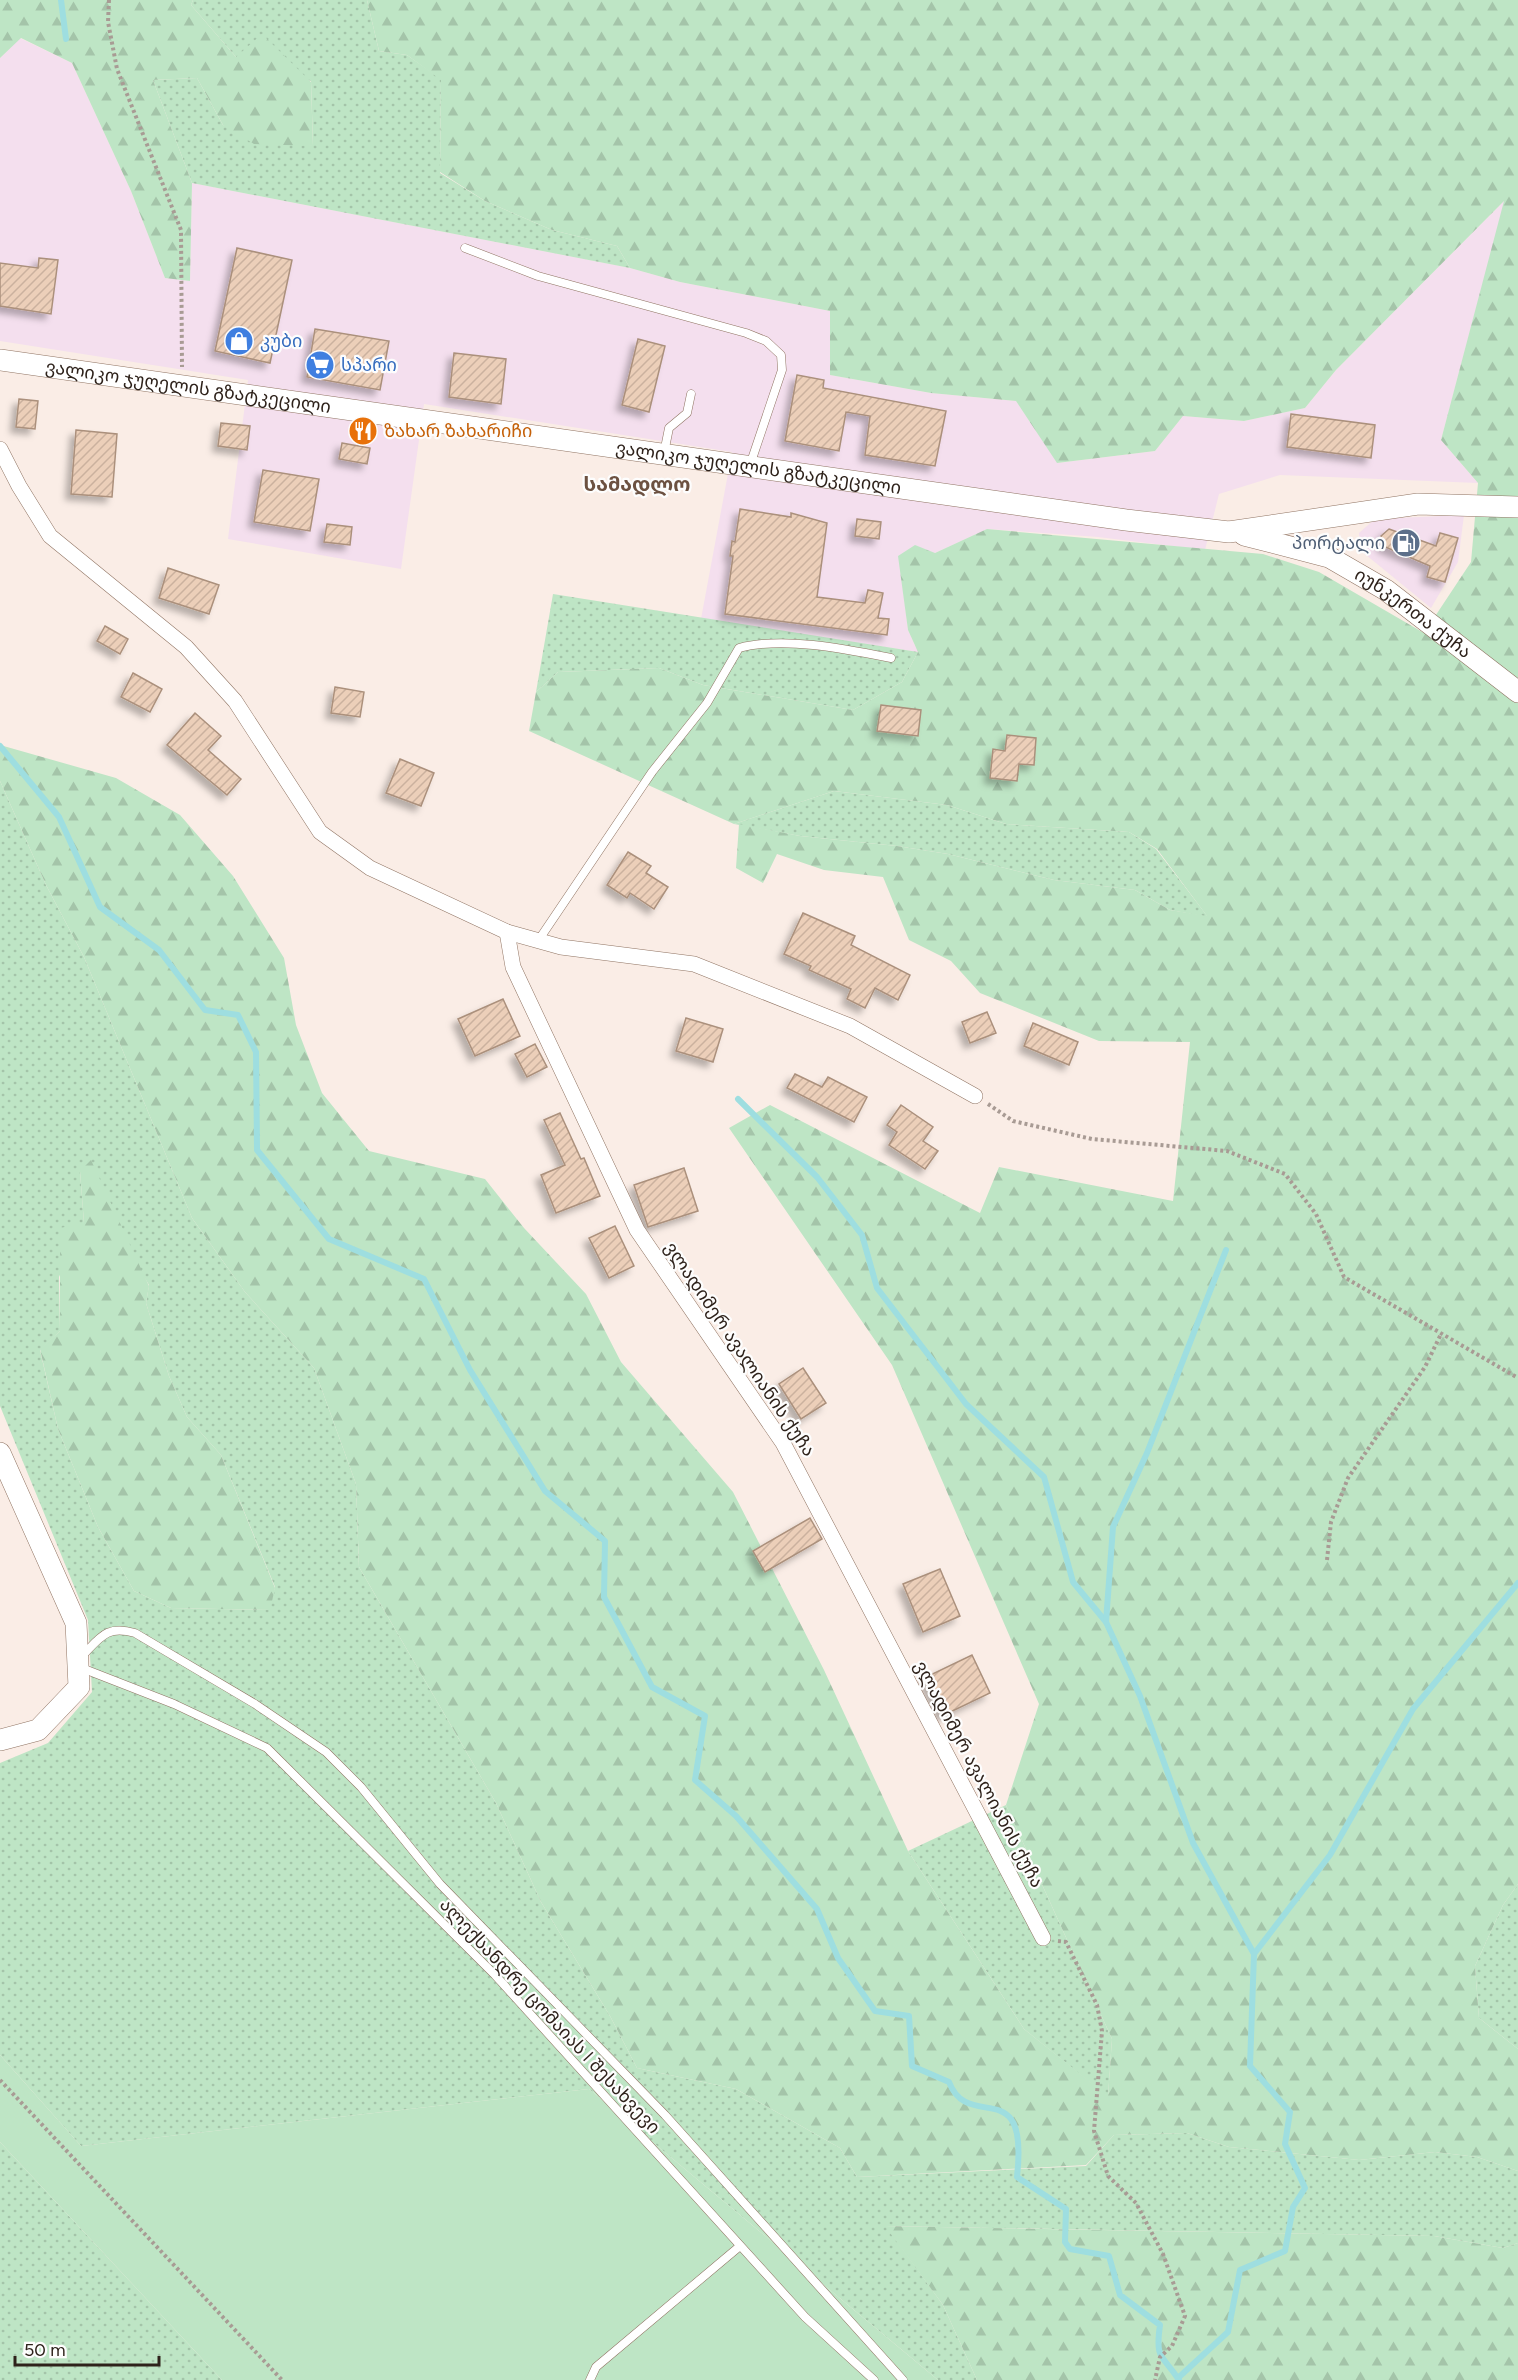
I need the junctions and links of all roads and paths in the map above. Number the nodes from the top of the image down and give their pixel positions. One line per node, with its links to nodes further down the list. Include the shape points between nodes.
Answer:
1 (109, 0): 4 (path, via 108,22 117,69 181,230)
2 (465, 248): 8 (lane, via 538,276 766,341 781,355 782,370)
3 (0, 360): 4 (main road, ვალიკო ჯუღელის გზატკეცილი)
4 (183, 386): 7 (main road, ვალიკო ჯუღელის გზატკეცილი)
5 (690, 394): 7 (lane, via 687,413 669,428)
6 (0, 448): 13 (street, via 50,536 186,647 236,701 320,832 370,868)
7 (664, 454): 8 (main road, ვალიკო ჯუღელის გზატკეცილი)
8 (749, 466): 10 (main road, ვალიკო ჯუღელის გზატკეცილი)
9 (1518, 507): 10 (main road, ვალიკო ჯუღელის გზატკეცილი, via 1418,504)
10 (1229, 532): 12 (main road, იუნკერთა ქუჩა, via 1329,557 1386,590)
11 (891, 658): 14 (lane, via 792,644 759,643 739,648 707,703 652,772)
12 (1518, 692)
13 (507, 932): 14 (street); 22 (street, ვლადიმერ ავალიანის ქუჩა, via 513,967 637,1230 783,1443)
14 (538, 941): 15 (street, via 694,964 850,1026)
15 (975, 1096): 16 (path, via 1013,1121 1092,1139 1227,1151 1285,1174 1316,1214 1344,1277)
16 (1441, 1334): 17 (path); 19 (path, via 1425,1367 1348,1478 1331,1522)
17 (1518, 1378)
18 (0, 1453): 20 (main road, via 76,1623)
19 (1327, 1560)
20 (78, 1663): 21 (main road, via 79,1687 38,1730); 24 (lane, ალექსანდრე ცომაიას I შესახვევი, via 267,1748 495,1975); 28 (lane, via 108,1631 135,1633 255,1704 326,1752 361,1787 440,1884 665,2115)
21 (0, 1740)
22 (1042, 1938): 29 (path, via 1066,1942 1097,2005 1102,2031 1094,2131 1108,2176 1136,2203 1162,2254 1185,2316 1172,2346 1160,2357)
23 (0, 2080): 25 (path)
24 (740, 2246): 26 (lane, via 596,2367); 27 (lane, ალექსანდრე ცომაიას I შესახვევი, via 805,2317)
25 (282, 2380)
26 (590, 2380)
27 (874, 2380)
28 (903, 2380)
29 (1155, 2380)

